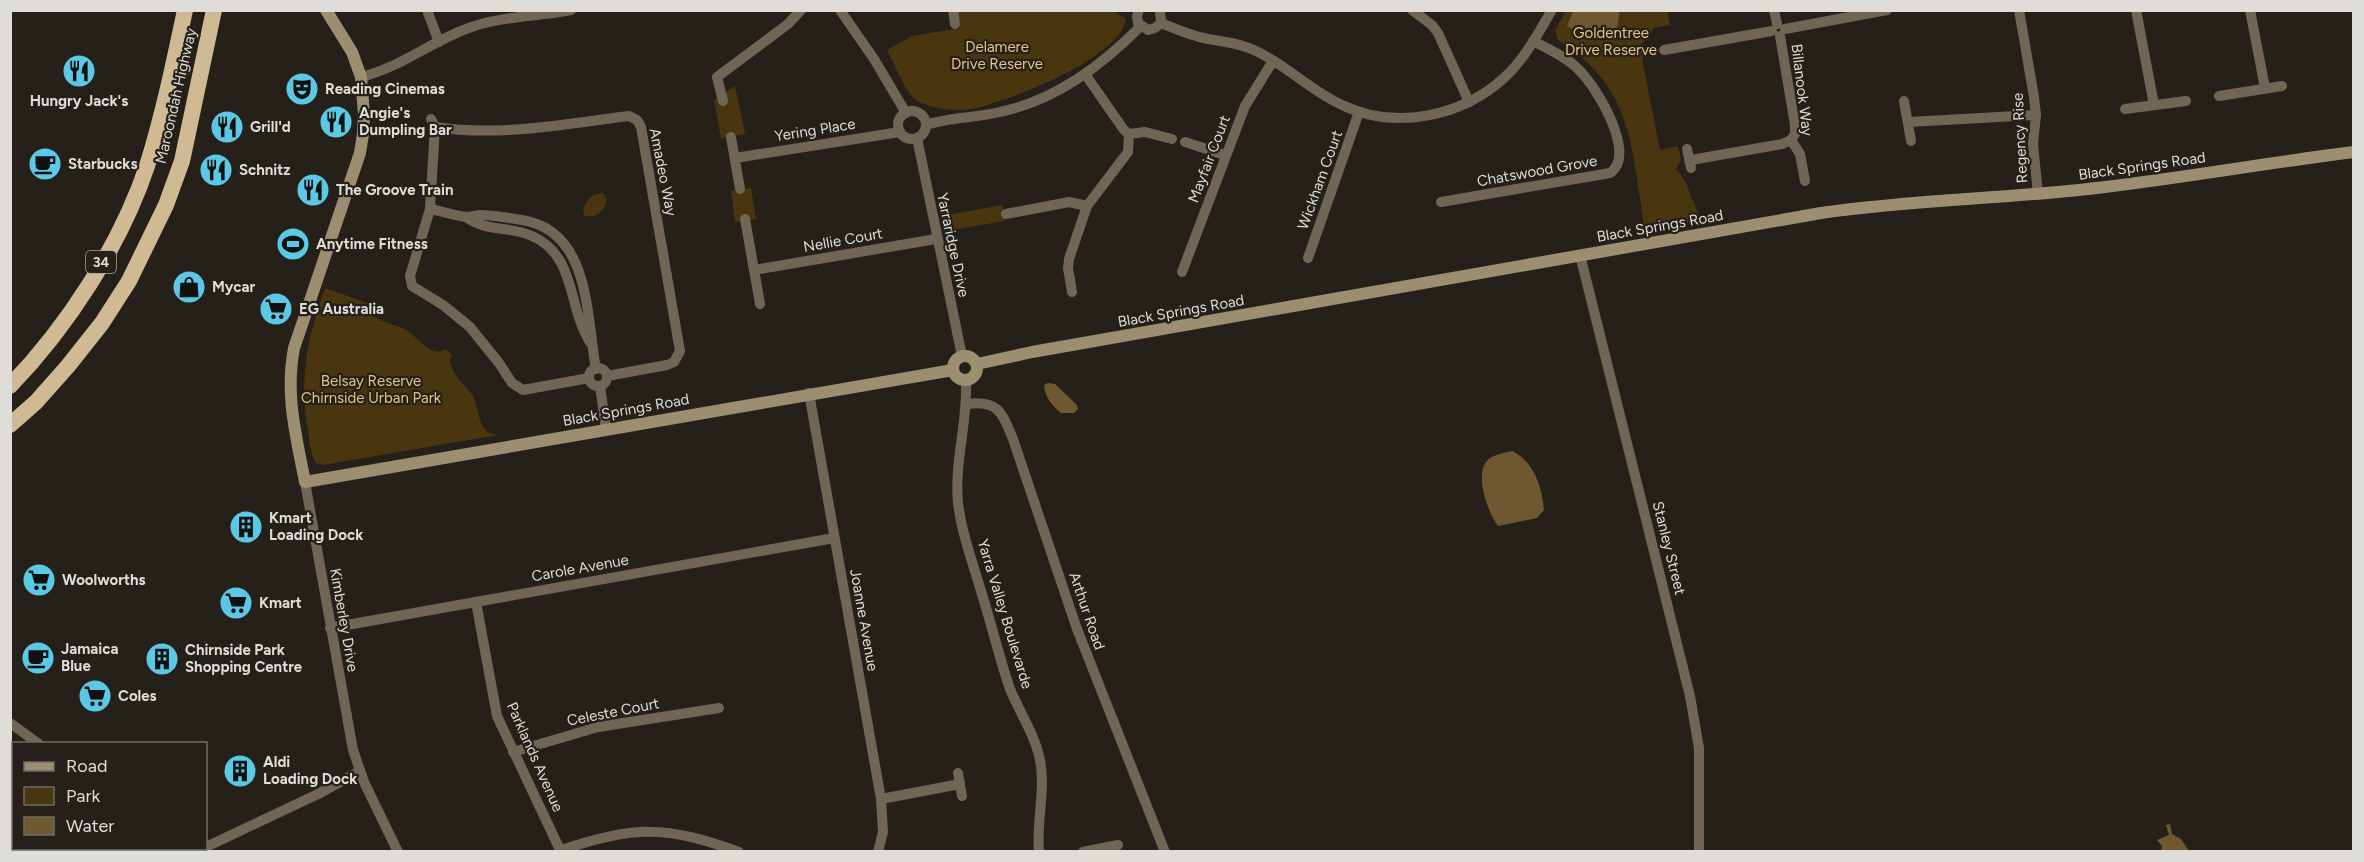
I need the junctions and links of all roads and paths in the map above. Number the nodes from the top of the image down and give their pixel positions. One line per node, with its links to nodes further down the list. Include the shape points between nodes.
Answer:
1 (185, 10): 75 (highway, Maroondah Highway / 34, via 157,132 124,221 72,309)
2 (214, 10): 79 (highway, Maroondah Highway / 34, via 182,161 166,205 129,281 62,374)
3 (326, 10): 27 (main road, Kimberley Drive, via 352,52)
4 (427, 10): 23 (street)
5 (801, 10): 31 (street, via 717,77)
6 (840, 10): 38 (street)
7 (953, 10): 19 (street)
8 (1160, 10): 18 (street)
9 (1412, 10): 34 (street, via 1438,33)
10 (1552, 10): 22 (street)
11 (1774, 10): 21 (street, Billanook Way)
12 (1887, 10): 21 (street)
13 (2019, 10): 39 (street, Regency Rise)
14 (2136, 10): 35 (street)
15 (2250, 10): 29 (street)
16 (568, 11): 23 (street, via 484,24)
17 (1138, 11): 20 (street)
18 (1161, 23): 20 (street, via 1151,29); 25 (street, via 1195,36 1241,44)
19 (955, 24)
20 (1141, 26): 26 (street)
21 (1779, 30): 24 (street); 47 (street, Billanook Way, via 1795,125)
22 (1533, 41): 34 (street, via 1507,76); 57 (street, Chatswood Grove, via 1576,66 1596,90 1620,154 1617,169)
23 (439, 42): 27 (street, via 379,73)
24 (1664, 50)
25 (1274, 61): 37 (street, via 1322,94); 52 (street, Mayfair Court, via 1245,106)
26 (1085, 74): 41 (street, via 1022,106); 43 (street)
27 (361, 77): 81 (main road, Kimberley Drive, via 364,114 360,153 294,348 290,371 291,401)
28 (2282, 86): 29 (street)
29 (2265, 88): 30 (street)
30 (2219, 96)
31 (723, 101)
32 (1904, 101): 40 (street)
33 (2186, 101): 35 (street)
34 (1470, 102): 37 (street, via 1424,117)
35 (2154, 105): 36 (street)
36 (2125, 110)
37 (1359, 112): 64 (street, Wickham Court)
38 (906, 113): 41 (street, via 921,115); 42 (street, via 899,123)
39 (2036, 115): 40 (street); 56 (street, Regency Rise, via 2033,144)
40 (1909, 122): 48 (street)
41 (926, 125): 45 (street, via 924,134)
42 (900, 132): 45 (street, via 909,139); 53 (street, Yering Place)
43 (1129, 134): 46 (street, via 1145,132); 58 (street, via 1128,152)
44 (730, 137): 53 (street)
45 (917, 138): 62 (street, Yarraridge Drive)
46 (1172, 139)
47 (1791, 140): 50 (street, via 1691,164); 54 (street, Billanook Way, via 1800,154)
48 (1911, 141)
49 (1185, 142): 52 (street)
50 (1687, 149)
51 (2354, 152): 56 (main road, Black Springs Road)
52 (1225, 155): 66 (street, Mayfair Court)
53 (735, 158): 55 (street)
54 (1805, 181)
55 (740, 189)
56 (2038, 194): 63 (main road, Black Springs Road, via 1879,204)
57 (1441, 202)
58 (1087, 206): 60 (street, via 1069,202); 67 (street, via 1069,259)
59 (430, 209): 72 (street, via 466,217 485,227 531,235 556,253 568,276 577,317 591,345); 72 (street, via 410,276 412,286 470,327 516,387 524,390); 73 (street, Amadeo Way, via 433,123 474,131 499,131 629,116 637,120 680,351 674,362 667,365)
60 (1006, 214)
61 (745, 219): 65 (street)
62 (936, 239): 65 (street, Nellie Court); 69 (street, Yarraridge Drive)
63 (1580, 255): 70 (main road, Black Springs Road); 103 (street, Stanley Street, via 1690,696 1699,748)
64 (1308, 258)
65 (754, 270): 68 (street)
66 (1182, 272)
67 (1072, 292)
68 (760, 304)
69 (962, 356): 70 (main road); 71 (main road)
70 (977, 364): 74 (main road, via 975,375)
71 (953, 370): 74 (main road); 77 (main road, Black Springs Road)
72 (592, 373): 73 (street, via 603,370); 76 (street, via 593,384)
73 (607, 376): 76 (street)
74 (966, 381): 78 (street, Yarra Valley Boulevarde)
75 (10, 386)
76 (600, 386): 80 (street)
77 (809, 393): 80 (main road, Black Springs Road); 82 (street, Joanne Avenue)
78 (967, 404): 100 (street, Yarra Valley Boulevarde, via 956,478 959,506 1010,686 1040,760 1043,780); 102 (street, Arthur Road, via 993,405 1003,416 1077,629)
79 (10, 425)
80 (606, 429): 81 (main road, Black Springs Road)
81 (305, 482): 84 (street, Kimberley Drive)
82 (834, 538): 83 (street, Carole Avenue); 93 (street, Joanne Avenue)
83 (476, 602): 84 (street, Carole Avenue); 88 (street, Parklands Avenue, via 497,716)
84 (330, 628): 89 (street, Kimberley Drive)
85 (719, 708): 88 (street, Celeste Court, via 598,727)
86 (10, 723): 87 (street)
87 (36, 742)
88 (513, 752): 96 (street, Parklands Avenue)
89 (360, 771): 95 (street); 97 (street, Kimberley Drive)
90 (958, 773): 91 (street)
91 (960, 784): 92 (street); 93 (street)
92 (962, 796)
93 (881, 800): 99 (street, Joanne Avenue, via 883,832)
94 (1118, 845): 101 (street)
95 (207, 847)
96 (561, 851): 98 (street, via 607,836 668,831)
97 (398, 852)
98 (739, 852)
99 (878, 852)
100 (1039, 852)
101 (1083, 852)
102 (1165, 852)
103 (1700, 852)

